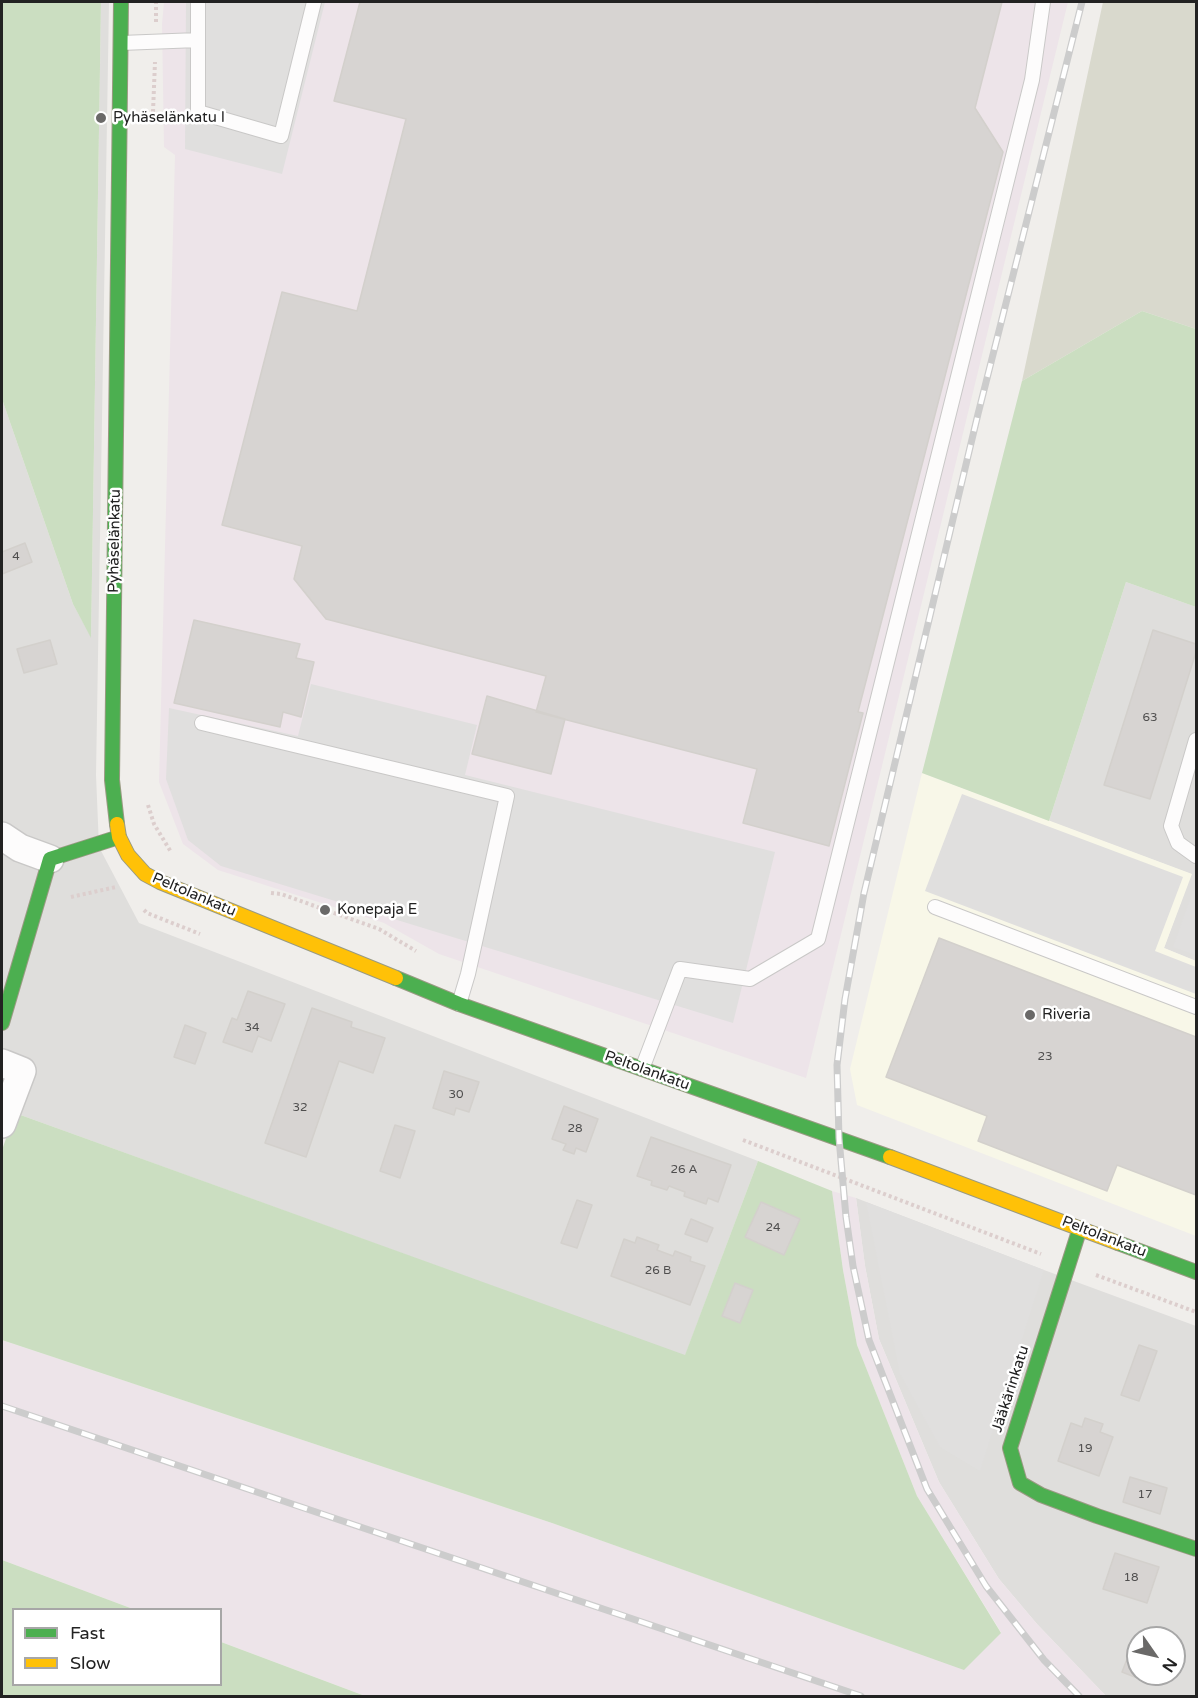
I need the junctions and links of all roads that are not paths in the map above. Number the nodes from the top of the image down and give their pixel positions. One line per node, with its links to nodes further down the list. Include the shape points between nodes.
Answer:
1 (121, 2): 6 (street, Pyhäselänkatu)
2 (198, 2): 5 (lane)
3 (314, 2): 5 (lane, via 281,136 198,112)
4 (1042, 2): 18 (lane, via 1032,80 818,939 750,979 680,969)
5 (198, 40): 6 (lane)
6 (121, 43): 10 (street, Pyhäselänkatu, via 112,780)
7 (202, 723): 14 (lane, via 507,796)
8 (1197, 740): 11 (lane, via 1171,826 1178,843)
9 (2, 836): 12 (street, via 20,849)
10 (119, 837): 12 (street); 14 (street, Peltolankatu, via 128,855 160,882)
11 (1197, 856)
12 (50, 859): 16 (street)
13 (935, 907): 15 (lane)
14 (459, 1004): 18 (street, Peltolankatu)
15 (1197, 1007)
16 (2, 1023)
17 (2, 1064): 19 (street, via 22,1071)
18 (642, 1069): 20 (street, Peltolankatu)
19 (2, 1124)
20 (1080, 1228): 21 (street, Peltolankatu); 22 (street, Jääkärinkatu, via 1010,1448 1020,1483 1097,1516)
21 (1197, 1272)
22 (1197, 1549)

